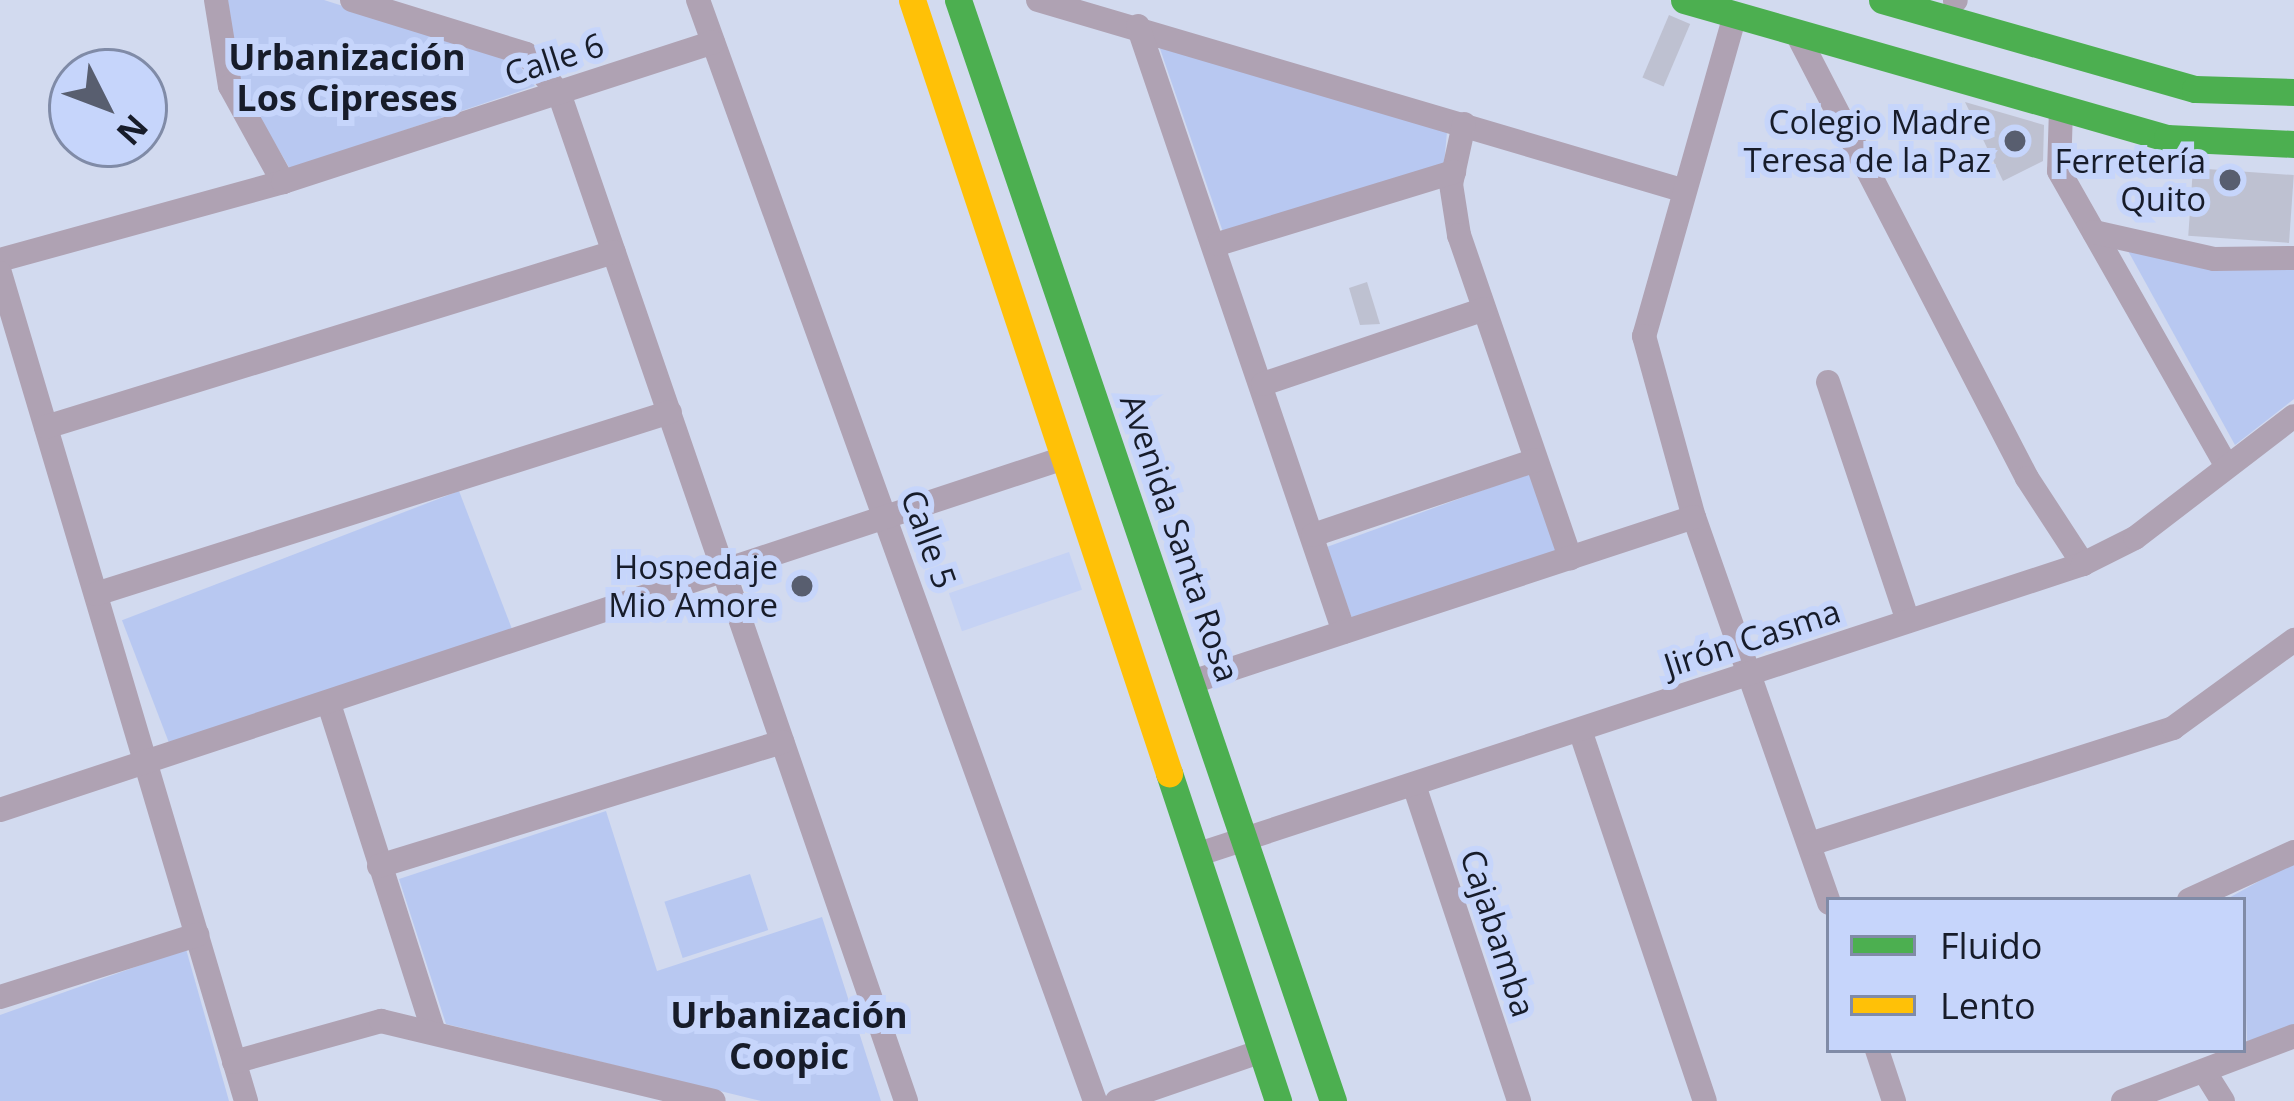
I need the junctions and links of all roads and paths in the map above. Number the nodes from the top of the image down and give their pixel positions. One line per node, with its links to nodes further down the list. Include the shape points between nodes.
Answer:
1 (216, 0): 21 (street, via 230,86)
2 (352, 0): 16 (street, via 526,54)
3 (698, 0): 13 (street, Calle 5)
4 (912, 0): 35 (main road)
5 (958, 0): 49 (main road, Avenida Santa Rosa)
6 (1038, 0): 11 (street)
7 (1684, 0): 10 (main road)
8 (1884, 0): 15 (main road, via 2195,89)
9 (1954, 0): 14 (main road, via 2197,70)
10 (1744, 7): 12 (main road); 19 (main road, via 2179,122); 22 (street)
11 (1138, 26): 18 (street); 24 (street)
12 (1796, 32): 17 (main road); 42 (street, via 2027,478)
13 (713, 42): 16 (street, Calle 6); 39 (street, Calle 5)
14 (2294, 73)
15 (2294, 92)
16 (559, 93): 21 (street, Calle 6); 25 (street)
17 (2061, 109): 19 (main road, via 2194,143); 23 (street, via 2059,171)
18 (1464, 124): 20 (street); 22 (street)
19 (2291, 138)
20 (1454, 172): 24 (street); 29 (street, via 1459,235)
21 (283, 182): 27 (street, Calle 6)
22 (1682, 190): 38 (street, via 1644,336)
23 (2094, 232): 26 (street, via 2214,259); 37 (street)
24 (1218, 244): 31 (street)
25 (614, 252): 32 (street); 34 (street)
26 (2294, 258)
27 (0, 260)
28 (0, 273): 34 (street)
29 (1484, 309): 31 (street); 36 (street)
30 (1828, 382): 45 (street)
31 (1263, 384): 40 (street)
32 (670, 412): 43 (street); 44 (street)
33 (2294, 416): 37 (street, Jirón Casma)
34 (46, 427): 44 (street)
35 (1061, 460): 39 (street); 59 (main road)
36 (1536, 460): 40 (street); 41 (street)
37 (2227, 467): 42 (street, Jirón Casma, via 2135,538)
38 (1694, 518): 41 (street); 48 (street)
39 (888, 521): 43 (street); 74 (street, Calle 5)
40 (1313, 536): 46 (street)
41 (1570, 558): 46 (street)
42 (2084, 564): 45 (street, Jirón Casma)
43 (727, 575): 50 (street); 52 (street)
44 (96, 594): 53 (street)
45 (1907, 621): 48 (street, Jirón Casma)
46 (1344, 632): 49 (street)
47 (2294, 640): 57 (street, via 2173,728)
48 (1753, 671): 51 (street, Jirón Casma); 57 (street)
49 (1192, 682): 56 (main road, Avenida Santa Rosa)
50 (330, 707): 53 (street); 60 (street)
51 (1580, 730): 54 (street, Jirón Casma); 79 (street)
52 (782, 742): 60 (street); 73 (street)
53 (147, 764): 55 (street); 63 (street)
54 (1414, 785): 56 (street, Jirón Casma); 78 (street, Cajabamba)
55 (0, 810)
56 (1246, 840): 59 (street, Jirón Casma); 77 (main road, Avenida Santa Rosa)
57 (1810, 844): 61 (street)
58 (2294, 852): 62 (street)
59 (1196, 855): 67 (main road)
60 (379, 866): 65 (street)
61 (1827, 897)
62 (2196, 897)
63 (197, 935): 64 (street); 69 (street)
64 (0, 997)
65 (433, 1030): 69 (street, via 381,1021); 72 (street)
66 (2294, 1036): 70 (street)
67 (1262, 1051): 75 (street); 76 (main road)
68 (1878, 1053): 80 (street)
69 (234, 1062): 71 (street)
70 (2206, 1074): 81 (street); 82 (street)
71 (246, 1101)
72 (713, 1101)
73 (906, 1101)
74 (1095, 1101)
75 (1117, 1101)
76 (1278, 1101)
77 (1333, 1101)
78 (1519, 1101)
79 (1705, 1101)
80 (1894, 1101)
81 (2123, 1101)
82 (2222, 1101)

